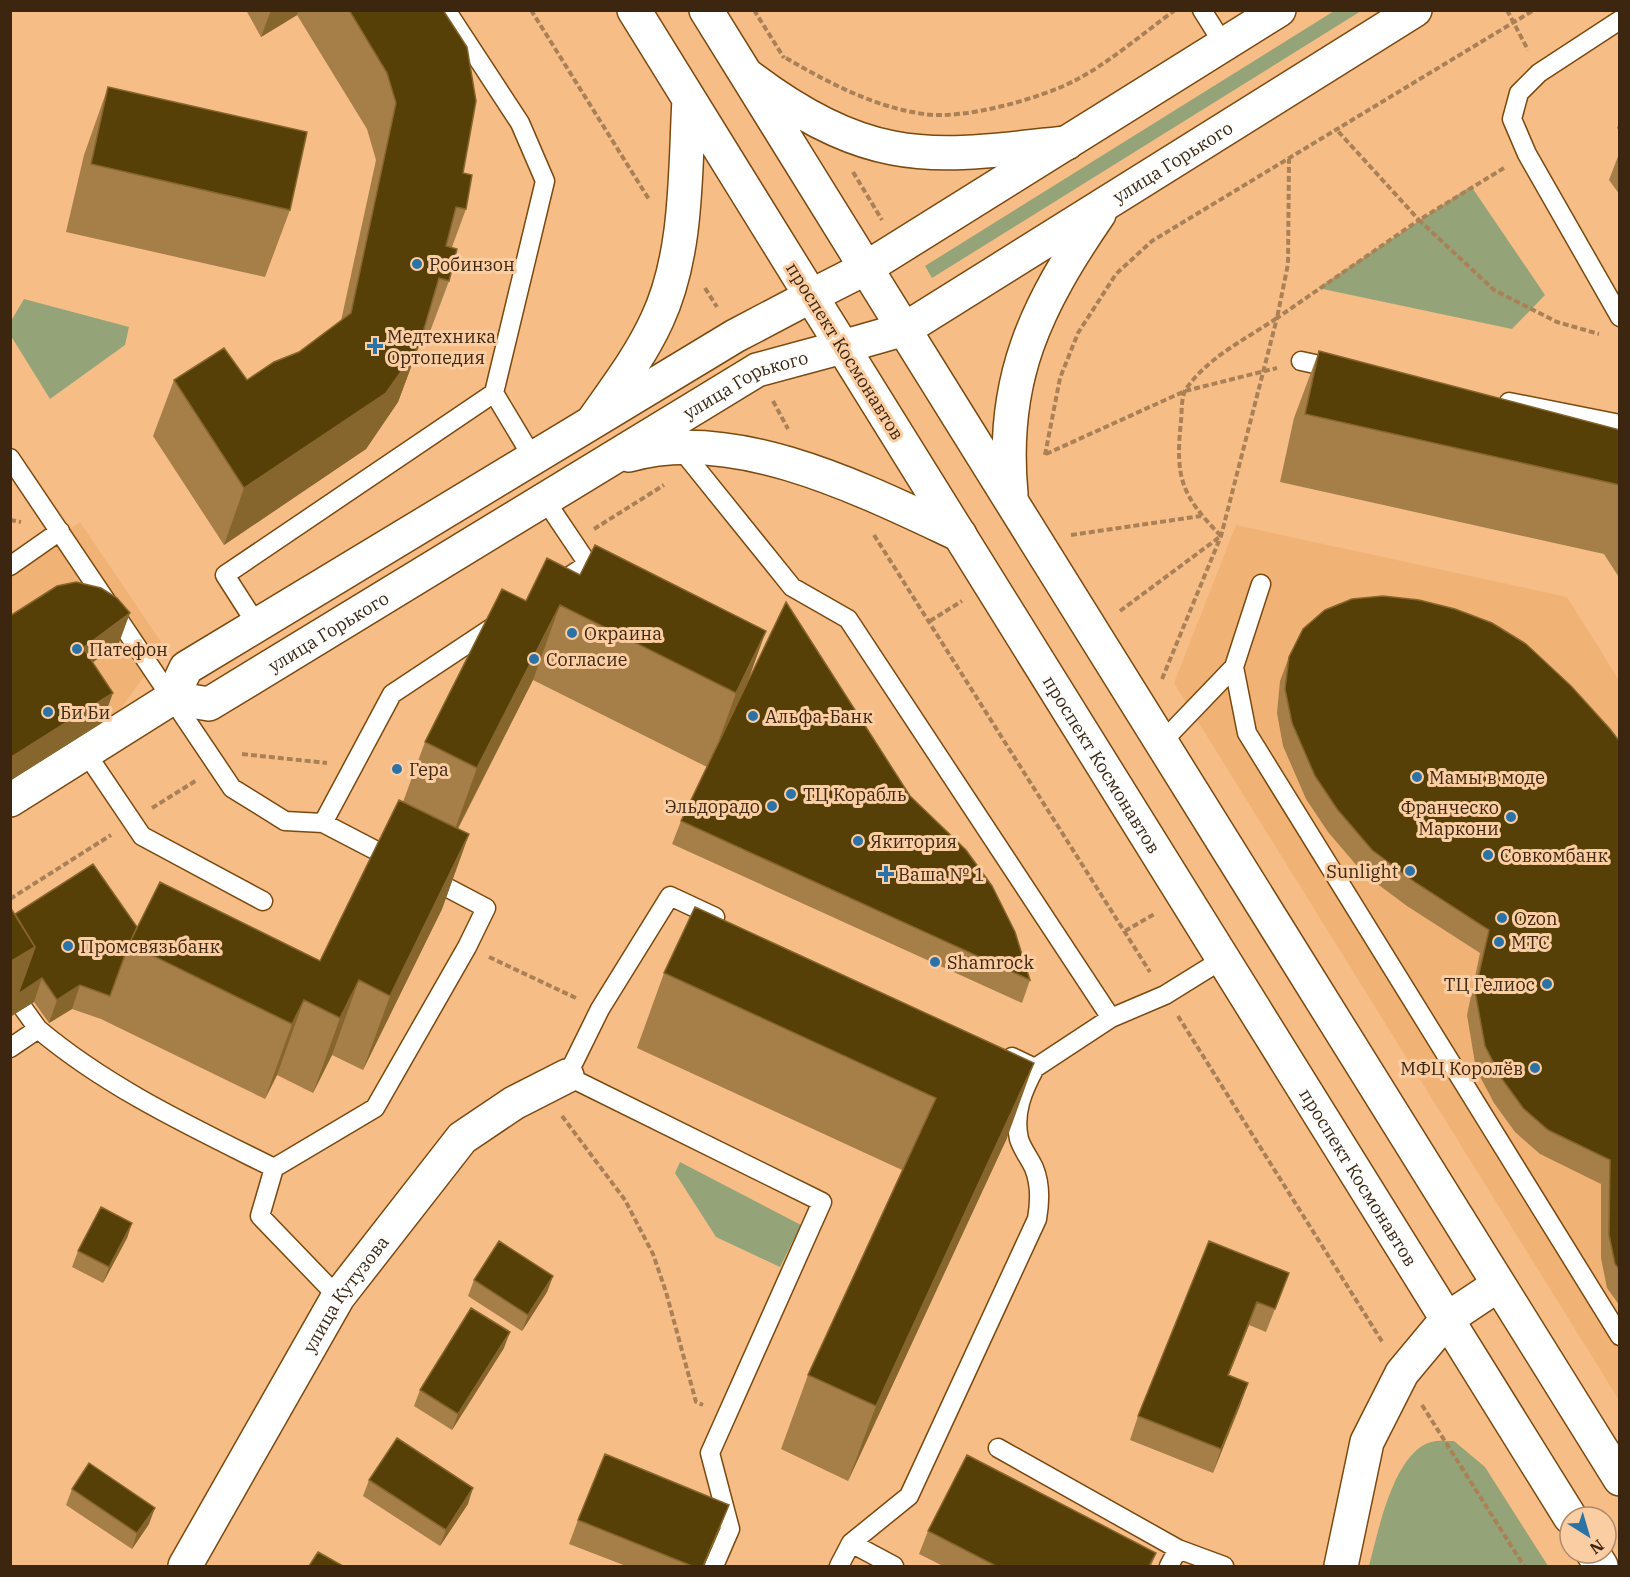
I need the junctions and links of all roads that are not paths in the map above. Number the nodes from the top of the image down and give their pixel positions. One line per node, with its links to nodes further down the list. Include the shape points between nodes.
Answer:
1 (446, 10): 20 (lane, via 520,123 544,182)
2 (634, 10): 10 (main road, проспект Космонавтов)
3 (706, 10): 9 (main road)
4 (1202, 10): 8 (lane)
5 (1279, 10): 8 (main road)
6 (1415, 10): 12 (main road, улица Горького)
7 (1620, 20): 15 (lane, via 1539,73 1519,93 1512,120 1527,154)
8 (1224, 45): 11 (main road)
9 (747, 75): 11 (main road, via 785,104 824,124 895,149 977,151); 13 (main road)
10 (689, 99): 14 (main road, проспект Космонавтов); 22 (main road, via 678,246 670,286 640,353)
11 (1067, 143): 13 (main road)
12 (1107, 203): 16 (main road, улица Горького); 29 (main road, via 1062,268 1016,377 1008,430)
13 (866, 268): 14 (main road); 16 (main road)
14 (811, 296): 17 (main road, проспект Космонавтов); 22 (main road, via 735,336)
15 (1620, 317)
16 (905, 329): 17 (main road, улица Горького); 29 (main road)
17 (842, 346): 27 (main road, улица Горького, via 757,370); 31 (main road, проспект Космонавтов)
18 (1301, 361): 19 (lane)
19 (1358, 373)
20 (494, 393): 26 (lane); 38 (lane, via 225,575)
21 (1494, 399): 23 (lane)
22 (593, 421): 26 (main road)
23 (1620, 424)
24 (687, 457): 27 (main road, via 654,448); 31 (main road, via 704,448 754,456 891,503); 49 (lane, via 792,587 848,619)
25 (10, 458): 30 (lane)
26 (533, 458): 38 (main road)
27 (605, 463): 28 (main road, улица Горького)
28 (545, 500): 32 (lane); 40 (main road, улица Горького, via 209,704)
29 (1012, 502): 41 (main road)
30 (60, 531): 33 (lane); 40 (lane)
31 (960, 535): 47 (main road, проспект Космонавтов)
32 (588, 564): 34 (lane); 36 (lane)
33 (10, 566)
34 (618, 579)
35 (1262, 584): 39 (lane)
36 (539, 597)
37 (510, 616): 44 (lane, via 392,694)
38 (257, 625): 40 (main road, via 186,668)
39 (1233, 667): 41 (lane); 59 (lane, via 1247,733)
40 (172, 698): 42 (main road); 44 (lane, via 232,788 285,821)
41 (1161, 742): 56 (main road)
42 (86, 753): 43 (main road); 45 (lane, via 142,836)
43 (10, 800)
44 (323, 824): 55 (lane, via 486,908 375,1108)
45 (263, 901)
46 (734, 926): 54 (lane, via 670,896 600,1009)
47 (1223, 959): 49 (lane, via 1165,995); 58 (main road, проспект Космонавтов)
48 (23, 1008): 50 (lane)
49 (1111, 1018): 53 (lane)
50 (38, 1029): 51 (lane); 55 (lane, via 75,1060 182,1122)
51 (10, 1047)
52 (992, 1048): 53 (lane)
53 (1035, 1068): 63 (lane, via 1023,1090 1017,1116 1020,1140 1035,1170 1041,1196 1037,1219 909,1496)
54 (567, 1076): 57 (main road, улица Кутузова, via 514,1103 462,1138); 66 (lane, via 822,1202 710,1453 730,1529)
55 (274, 1168): 57 (lane, via 260,1216)
56 (1498, 1285): 58 (main road); 61 (main road)
57 (338, 1297): 65 (main road, улица Кутузова)
58 (1447, 1319): 62 (main road, проспект Космонавтов); 71 (main road, via 1402,1373 1367,1442)
59 (1620, 1335)
60 (998, 1448): 64 (lane)
61 (1620, 1479)
62 (1563, 1505)
63 (851, 1543): 67 (lane); 68 (lane)
64 (1178, 1549): 69 (lane); 70 (lane)
65 (185, 1566)
66 (714, 1566)
67 (839, 1566)
68 (894, 1566)
69 (1169, 1566)
70 (1224, 1566)
71 (1341, 1566)

